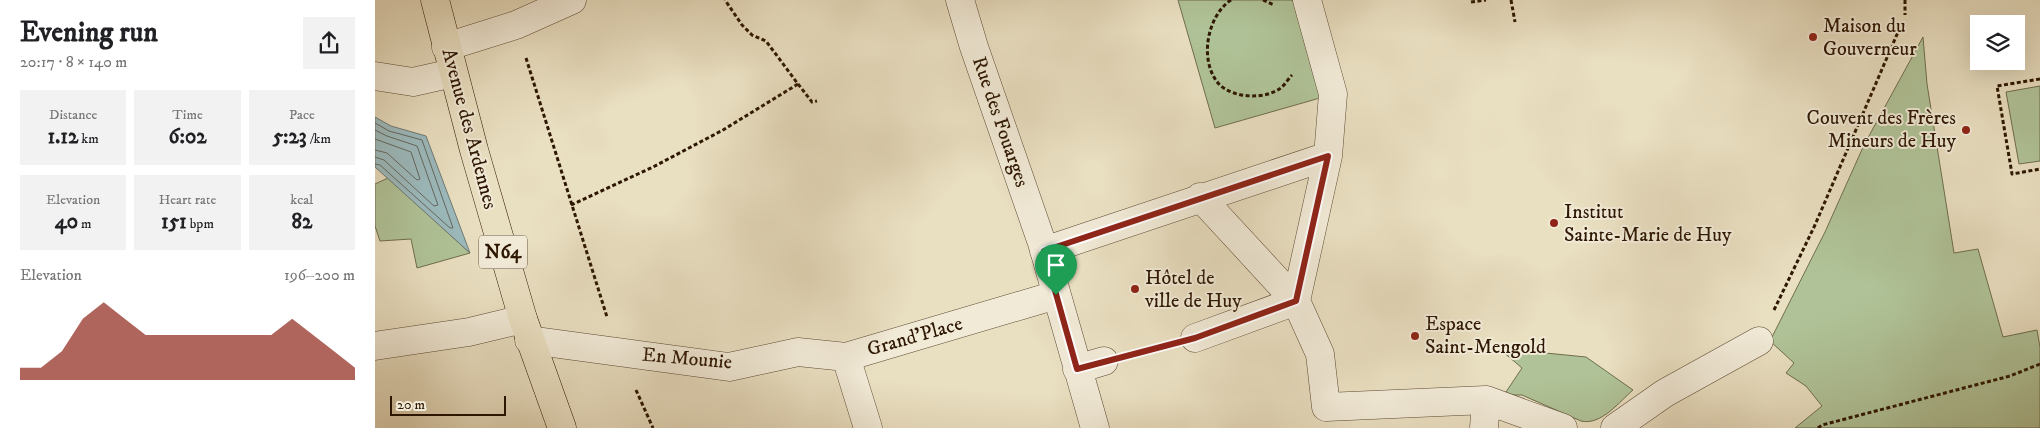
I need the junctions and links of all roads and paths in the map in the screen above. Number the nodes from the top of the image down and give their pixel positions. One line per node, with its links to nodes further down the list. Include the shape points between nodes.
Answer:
1 (435, 0): 17 (main road, Avenue des Ardennes)
2 (572, 0): 15 (street)
3 (725, 0): 21 (path, via 742,25 752,35 766,41)
4 (960, 0): 27 (street, Rue des Fouarges)
5 (1231, 0): 18 (path, via 1214,19 1209,39 1207,56 1219,84 1247,96 1265,95 1281,88)
6 (1263, 0): 12 (path)
7 (1307, 0): 23 (street, via 1333,94)
8 (1486, 0): 11 (path)
9 (1511, 0): 14 (path)
10 (1905, 0): 13 (path)
11 (1471, 2)
12 (1276, 7)
13 (1905, 15)
14 (1515, 22)
15 (516, 24): 17 (street); 26 (path)
16 (1898, 32): 32 (path, via 1815,225)
17 (450, 60): 19 (street, via 413,82); 30 (main road, Avenue des Ardennes / N64)
18 (1295, 66)
19 (375, 76)
20 (2040, 79): 24 (path, via 1997,86 2012,174)
21 (798, 84): 22 (path, via 812,102); 26 (path, via 662,163)
22 (817, 100)
23 (1328, 156): 25 (street); 29 (street)
24 (2040, 169)
25 (1201, 197): 27 (street); 29 (street)
26 (571, 205): 34 (path)
27 (1043, 247): 28 (street)
28 (1056, 295): 35 (street, Grand'Place); 38 (street)
29 (1296, 301): 31 (street); 39 (street, via 1320,354 1326,407)
30 (526, 329): 33 (street, via 469,332); 34 (street, En Mounie); 40 (main road, Avenue des Ardennes / N64)
31 (1195, 338): 36 (path)
32 (1759, 342): 45 (street, via 1665,394)
33 (375, 346)
34 (619, 352): 35 (street, En Mounie, via 729,367 797,352)
35 (845, 357): 41 (street, Grand'Place)
36 (1104, 361): 38 (street)
37 (2040, 364): 46 (path, via 2010,376)
38 (1077, 369): 42 (street)
39 (1486, 400): 43 (street); 44 (street)
40 (562, 428)
41 (868, 428)
42 (1095, 428)
43 (1484, 428)
44 (1563, 428)
45 (1615, 428)
46 (1818, 428)

